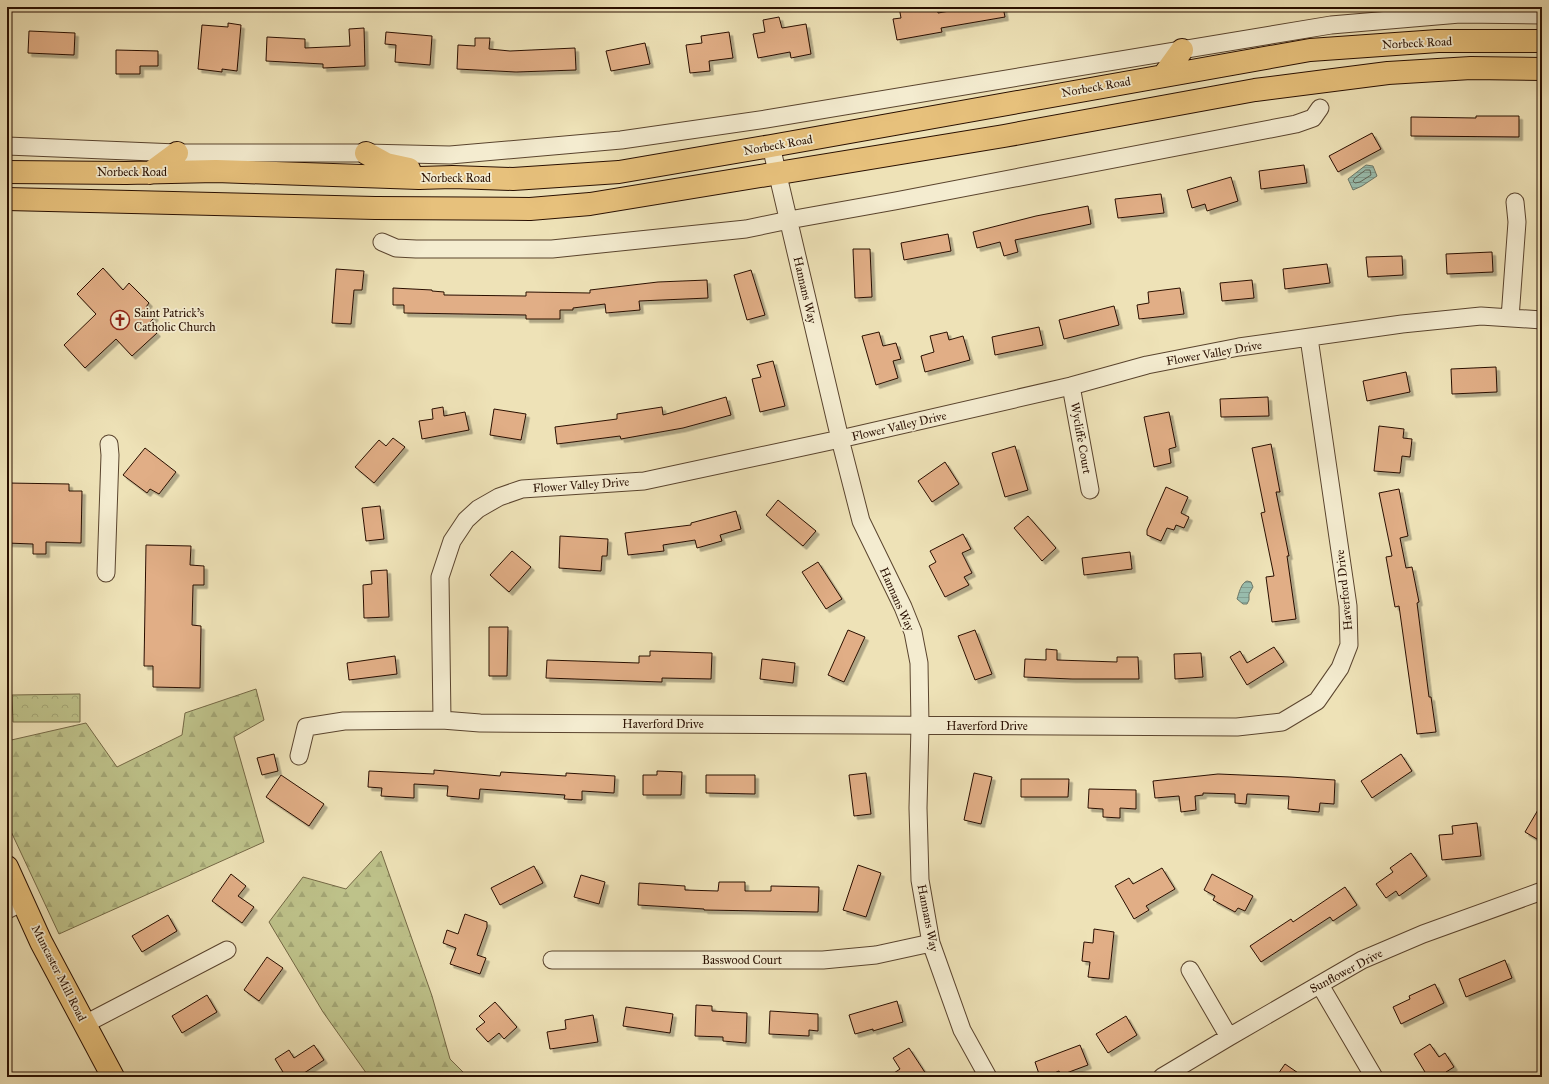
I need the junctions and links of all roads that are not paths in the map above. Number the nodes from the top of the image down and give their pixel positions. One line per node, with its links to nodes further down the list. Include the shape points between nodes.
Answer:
1 (1542, 15): 3 (street, via 1460,14 1331,25)
2 (1542, 41): 5 (main road, Norbeck Road, via 1438,41 1310,50)
3 (1182, 50): 5 (main road); 10 (street, via 766,119 621,140 450,155)
4 (1542, 69): 14 (main road, via 1472,68 1388,73 1255,90)
5 (1164, 75): 8 (main road, Norbeck Road)
6 (1320, 108): 18 (street, via 1313,118 1296,124)
7 (7, 146): 9 (street)
8 (772, 146): 14 (street, Hannans Way); 15 (main road, Norbeck Road, via 619,172 513,179)
9 (177, 153): 10 (street); 12 (main road)
10 (366, 153): 15 (main road, via 401,169 421,170)
11 (7, 172): 13 (main road, Norbeck Road)
12 (150, 172): 13 (main road, Norbeck Road); 15 (main road, Norbeck Road, via 216,171)
13 (126, 173): 16 (main road, via 111,187 28,188 18,191)
14 (778, 174): 16 (main road, via 590,204 530,209); 18 (street, Hannans Way)
15 (453, 177)
16 (10, 199)
17 (1515, 202): 20 (street, via 1517,222)
18 (789, 220): 19 (street, via 746,229 552,249 416,249 396,248); 24 (street, Hannans Way)
19 (382, 242)
20 (1510, 318): 21 (street, Flower Valley Drive); 22 (street, Flower Valley Drive, via 1481,316 1416,322)
21 (1542, 320)
22 (1309, 338): 23 (street, Flower Valley Drive, via 1239,347 1148,365); 29 (street, Haverford Drive, via 1348,606 1349,645 1340,668 1318,701 1282,722 1237,727)
23 (1071, 386): 24 (street, Flower Valley Drive); 26 (street, Wycliffe Court)
24 (840, 439): 28 (street, Flower Valley Drive, via 644,481 522,489 499,497 478,509 466,520 452,541 440,577); 29 (street, Hannans Way, via 861,522 904,607 913,632 919,663)
25 (109, 444): 27 (street)
26 (1090, 490)
27 (106, 573)
28 (442, 720): 29 (street, Haverford Drive, via 488,723); 30 (street, Haverford Drive, via 344,722 306,727)
29 (920, 726): 34 (street, Hannans Way, via 920,880)
30 (299, 756)
31 (7, 867): 33 (main road, Muncaster Mill Road)
32 (1542, 891): 38 (street, Sunflower Drive, via 1423,934 1362,960)
33 (15, 906): 39 (main road, Muncaster Mill Road, via 41,942)
34 (930, 943): 36 (street, Basswood Court, via 876,955 823,960); 42 (street, Hannans Way, via 962,1030)
35 (227, 950): 39 (street)
36 (552, 960)
37 (1190, 970): 40 (street)
38 (1320, 985): 40 (street, Sunflower Drive); 44 (street)
39 (85, 1024): 41 (main road, Muncaster Mill Road)
40 (1229, 1037): 43 (street, Sunflower Drive)
41 (113, 1077)
42 (988, 1077)
43 (1162, 1077)
44 (1374, 1077)

